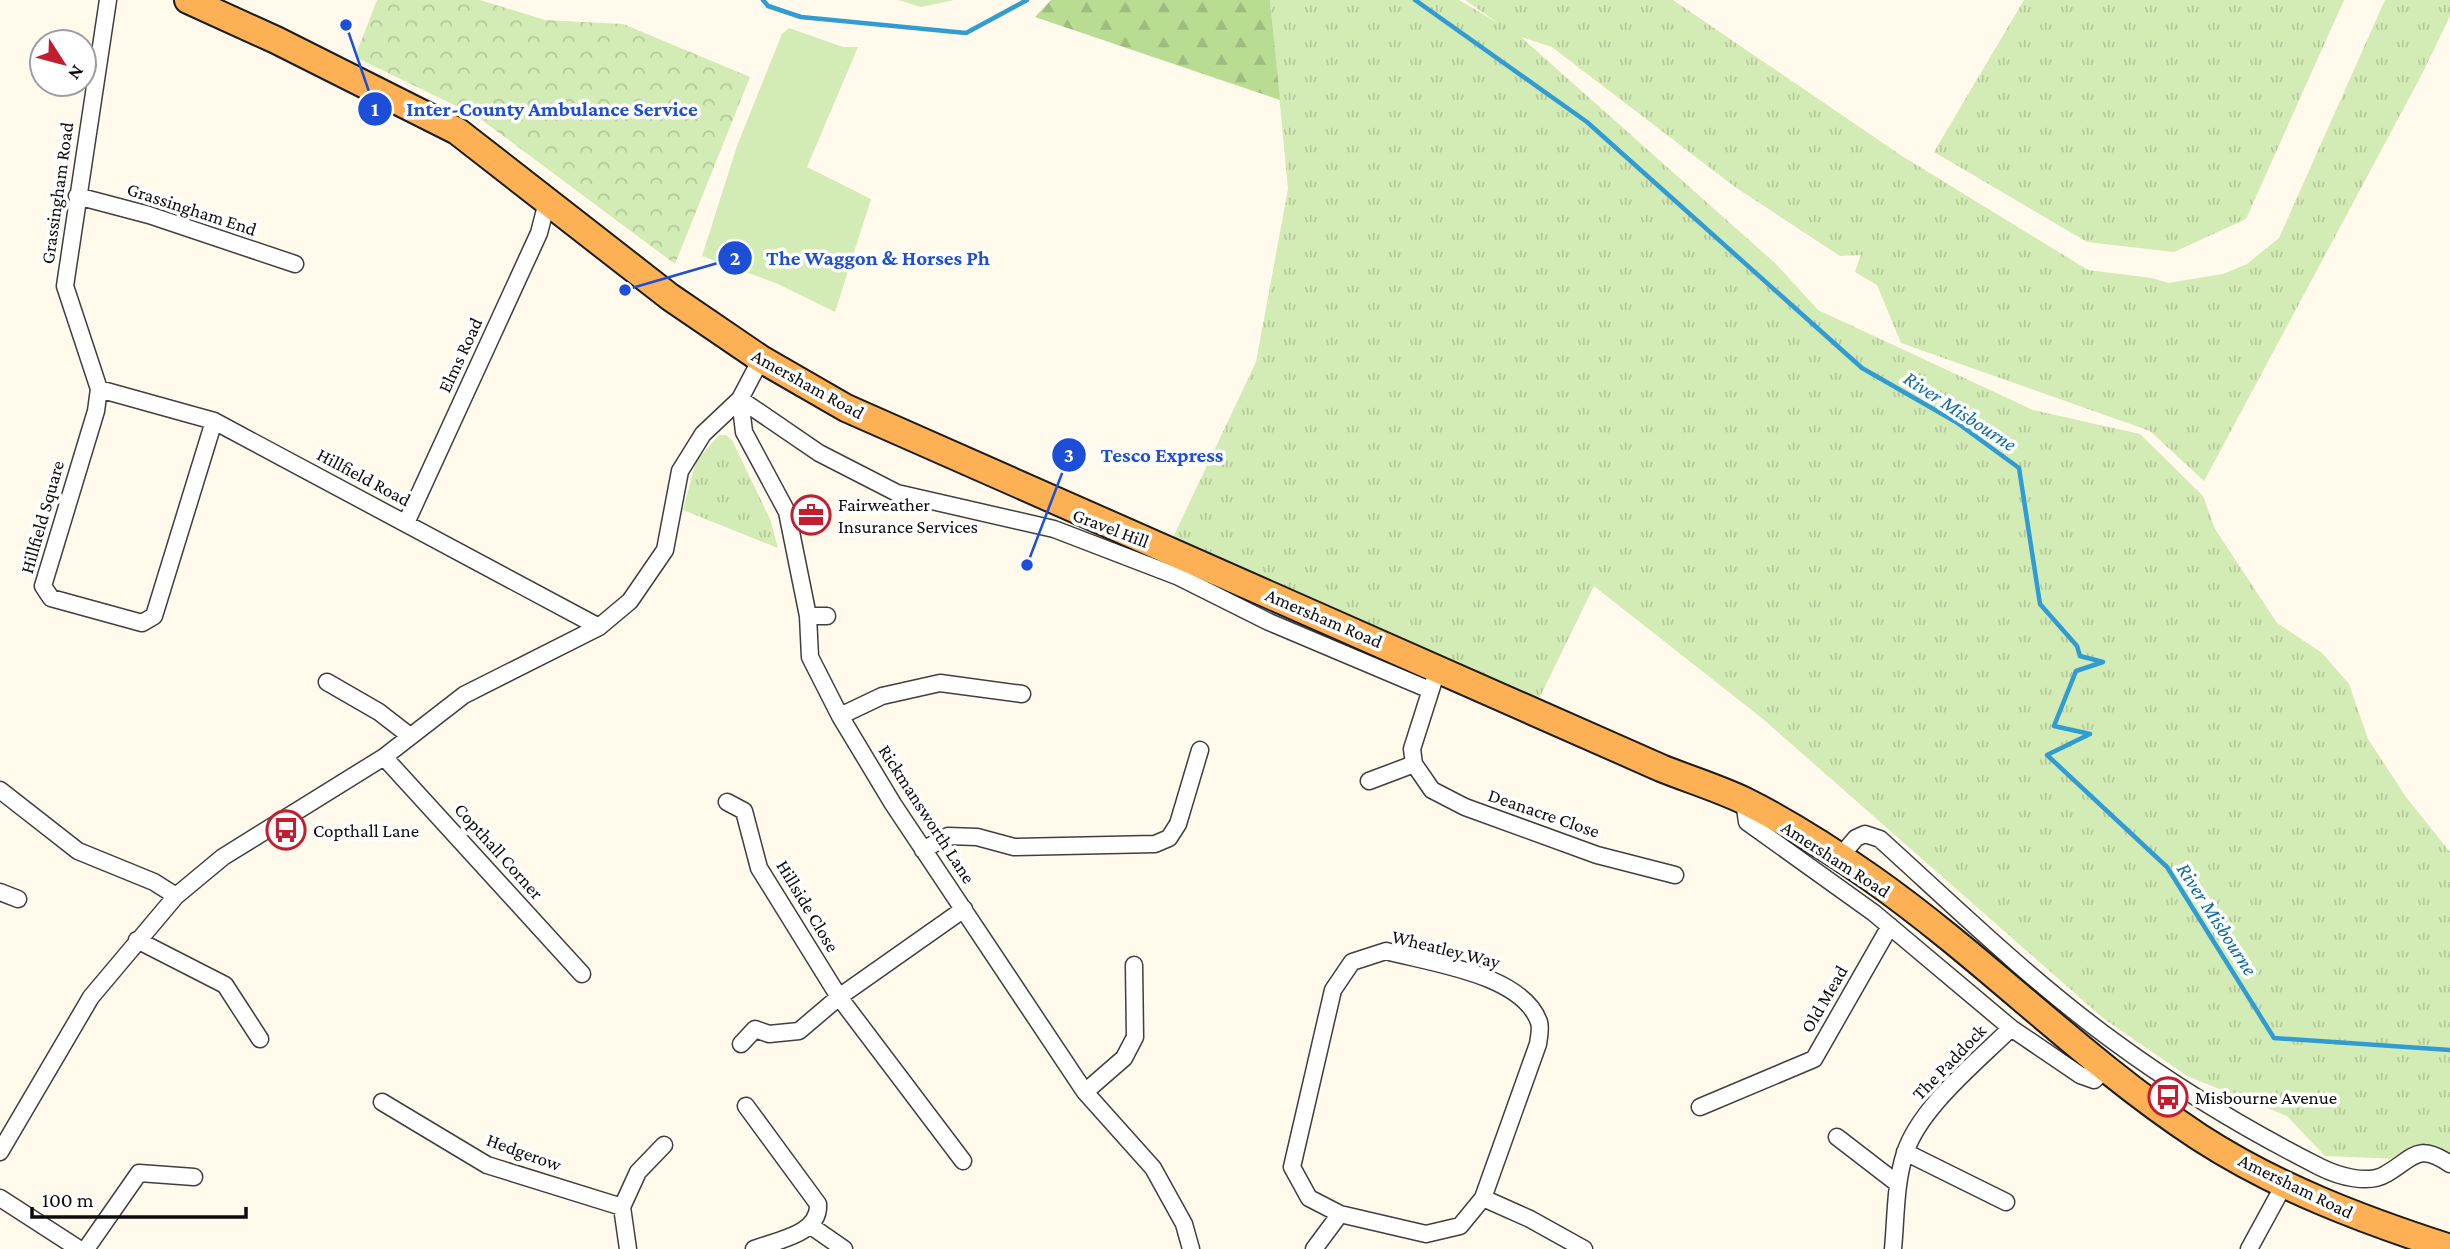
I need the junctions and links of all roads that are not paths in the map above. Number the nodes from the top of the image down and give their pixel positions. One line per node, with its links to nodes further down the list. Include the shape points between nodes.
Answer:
1 (108, 0): 3 (street, Grassingham Road)
2 (188, 0): 4 (highway, Amersham Road, via 457,131)
3 (77, 196): 5 (street, Grassingham End); 7 (street, Grassingham Road, via 65,286)
4 (547, 202): 6 (highway, Amersham Road, via 670,297); 10 (street, Elms Road, via 539,233)
5 (295, 264)
6 (761, 359): 8 (street); 14 (highway, Amersham Road, via 846,408)
7 (99, 389): 9 (street, Hillfield Road); 9 (street, Hillfield Square, via 43,586 51,598 142,623 154,616)
8 (740, 399): 11 (street, Rickmansworth Lane, via 744,432 787,512); 13 (street, via 703,434 680,471 665,550 630,601); 14 (street, Gravel Hill, via 819,453 897,493 1054,529 1179,577 1269,622)
9 (214, 421): 10 (street, Hillfield Road)
10 (406, 523): 13 (street, Hillfield Road)
11 (808, 616): 12 (street); 17 (street, Rickmansworth Lane, via 810,657)
12 (827, 616)
13 (599, 627): 18 (street, via 464,695)
14 (1435, 679): 21 (street, via 1412,749); 24 (highway, Amersham Road)
15 (327, 682): 18 (street)
16 (1022, 694): 17 (street, via 940,683 882,696)
17 (839, 716): 26 (street, Rickmansworth Lane)
18 (410, 736): 20 (street)
19 (1200, 750): 26 (street, via 1178,824 1169,838 1155,844 1014,848 977,837 948,836)
20 (384, 757): 30 (street, via 223,857); 36 (street, Copthall Corner)
21 (1414, 764): 22 (street); 28 (street, Deanacre Close, via 1432,790 1465,807 1597,855)
22 (1368, 781)
23 (0, 790): 30 (street, via 78,851 154,882)
24 (1744, 801): 27 (highway, Amersham Road); 33 (street, via 1747,822)
25 (727, 802): 37 (street, Hillside Close, via 744,811 759,868)
26 (923, 850): 32 (street, Rickmansworth Lane)
27 (1839, 858): 41 (highway, Amersham Road, via 1940,931); 52 (street, via 1856,838 1865,834 1880,839 2111,1039 2158,1072 2323,1169 2358,1180 2385,1175 2409,1156 2422,1153 2433,1153)
28 (1675, 875)
29 (0, 892): 31 (street)
30 (176, 897): 34 (street)
31 (18, 899)
32 (964, 909): 37 (street); 42 (street, Rickmansworth Lane)
33 (1890, 926): 38 (street); 45 (street, Old Mead, via 1814,1059)
34 (137, 940): 39 (street, via 225,985); 46 (street, via 91,998)
35 (1134, 965): 42 (street, via 1135,1037 1124,1058)
36 (582, 974)
37 (839, 998): 40 (street, via 799,1031 769,1034 755,1029); 51 (street, Hillside Close)
38 (2011, 1028): 41 (street, via 2080,1075 2094,1080); 50 (street, The Paddock, via 1926,1115)
39 (260, 1040)
40 (741, 1044)
41 (2105, 1069): 54 (highway, Amersham Road, via 2202,1138)
42 (1085, 1092): 68 (street, Rickmansworth Lane, via 1153,1168 1184,1224)
43 (382, 1101): 59 (street, Hedgerow, via 487,1165)
44 (746, 1106): 61 (street, via 818,1204 819,1216)
45 (1700, 1107)
46 (4, 1133): 49 (street)
47 (1837, 1137): 55 (street)
48 (664, 1145): 59 (street, via 638,1172)
49 (0, 1152)
50 (1905, 1152): 55 (street, The Paddock); 58 (street)
51 (963, 1161)
52 (2450, 1164)
53 (194, 1177): 64 (street, via 139,1173)
54 (2285, 1183): 62 (highway, Amersham Road, via 2369,1222); 72 (street)
55 (1898, 1184): 71 (street, The Paddock)
56 (0, 1198): 63 (street)
57 (1483, 1198): 60 (street, Wheatley Way, via 1460,1226 1426,1234); 60 (street, Wheatley Way, via 1538,1044 1540,1023 1522,996 1501,983 1387,951 1352,962 1332,990 1292,1167 1309,1198); 70 (street)
58 (2006, 1202)
59 (622, 1207): 65 (street)
60 (1340, 1214): 69 (street)
61 (811, 1226): 66 (street); 67 (street)
62 (2450, 1248)
63 (79, 1249)
64 (86, 1249)
65 (628, 1249)
66 (754, 1249)
67 (844, 1249)
68 (1191, 1249)
69 (1314, 1249)
70 (1584, 1249)
71 (1893, 1249)
72 (2249, 1249)

